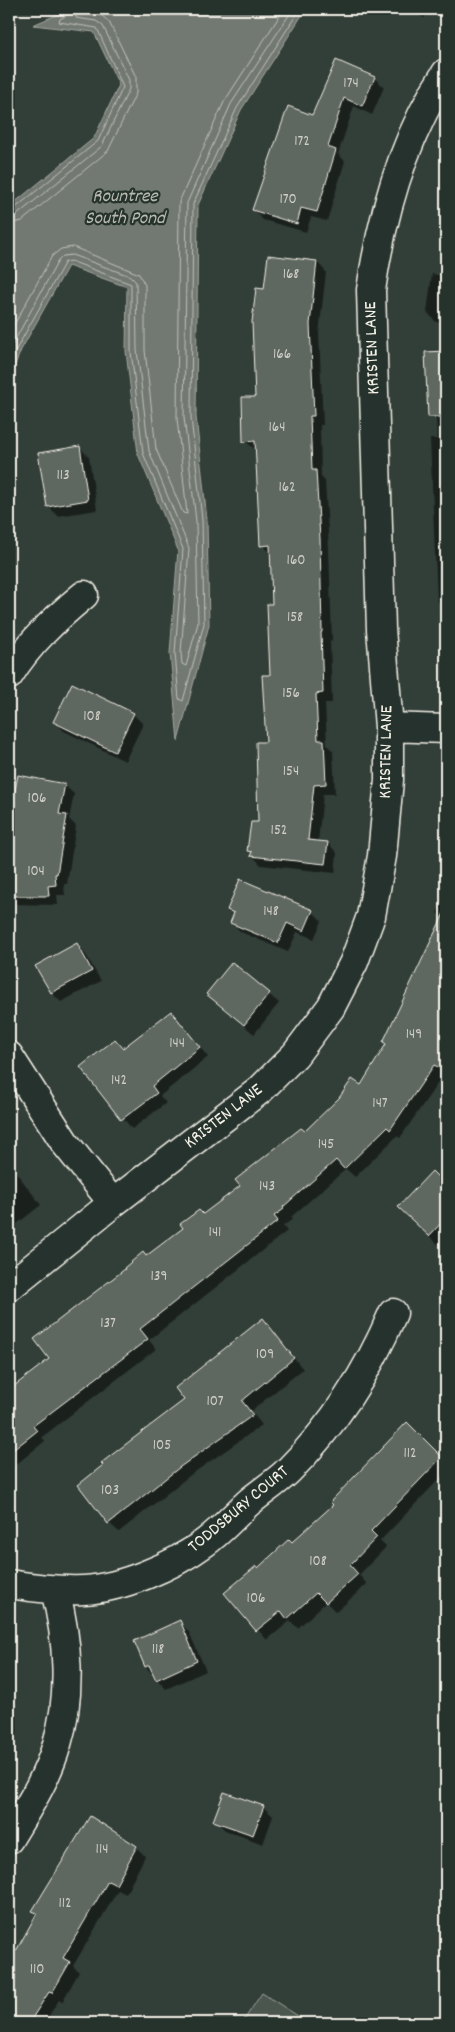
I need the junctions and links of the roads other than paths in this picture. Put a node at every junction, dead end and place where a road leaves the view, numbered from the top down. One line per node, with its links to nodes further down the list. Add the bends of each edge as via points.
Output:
1 (446, 73): 4 (street, KRISTEN LANE, via 413,133 392,188 371,290 381,628)
2 (84, 594): 3 (street, via 49,625)
3 (9, 675)
4 (389, 727): 5 (street); 7 (street, KRISTEN LANE, via 389,780 372,916 331,1007 295,1055 260,1090)
5 (446, 729)
6 (9, 1056): 7 (street, via 65,1143)
7 (112, 1203): 8 (street, KRISTEN LANE)
8 (9, 1287)
9 (393, 1313): 11 (street, TODDSBURY COURT, via 355,1389 324,1432 288,1471 202,1544 166,1566 127,1581 86,1590)
10 (9, 1584): 11 (street, TODDSBURY COURT)
11 (55, 1590): 12 (street, via 67,1664 64,1709 57,1744 41,1785)
12 (9, 1839)

